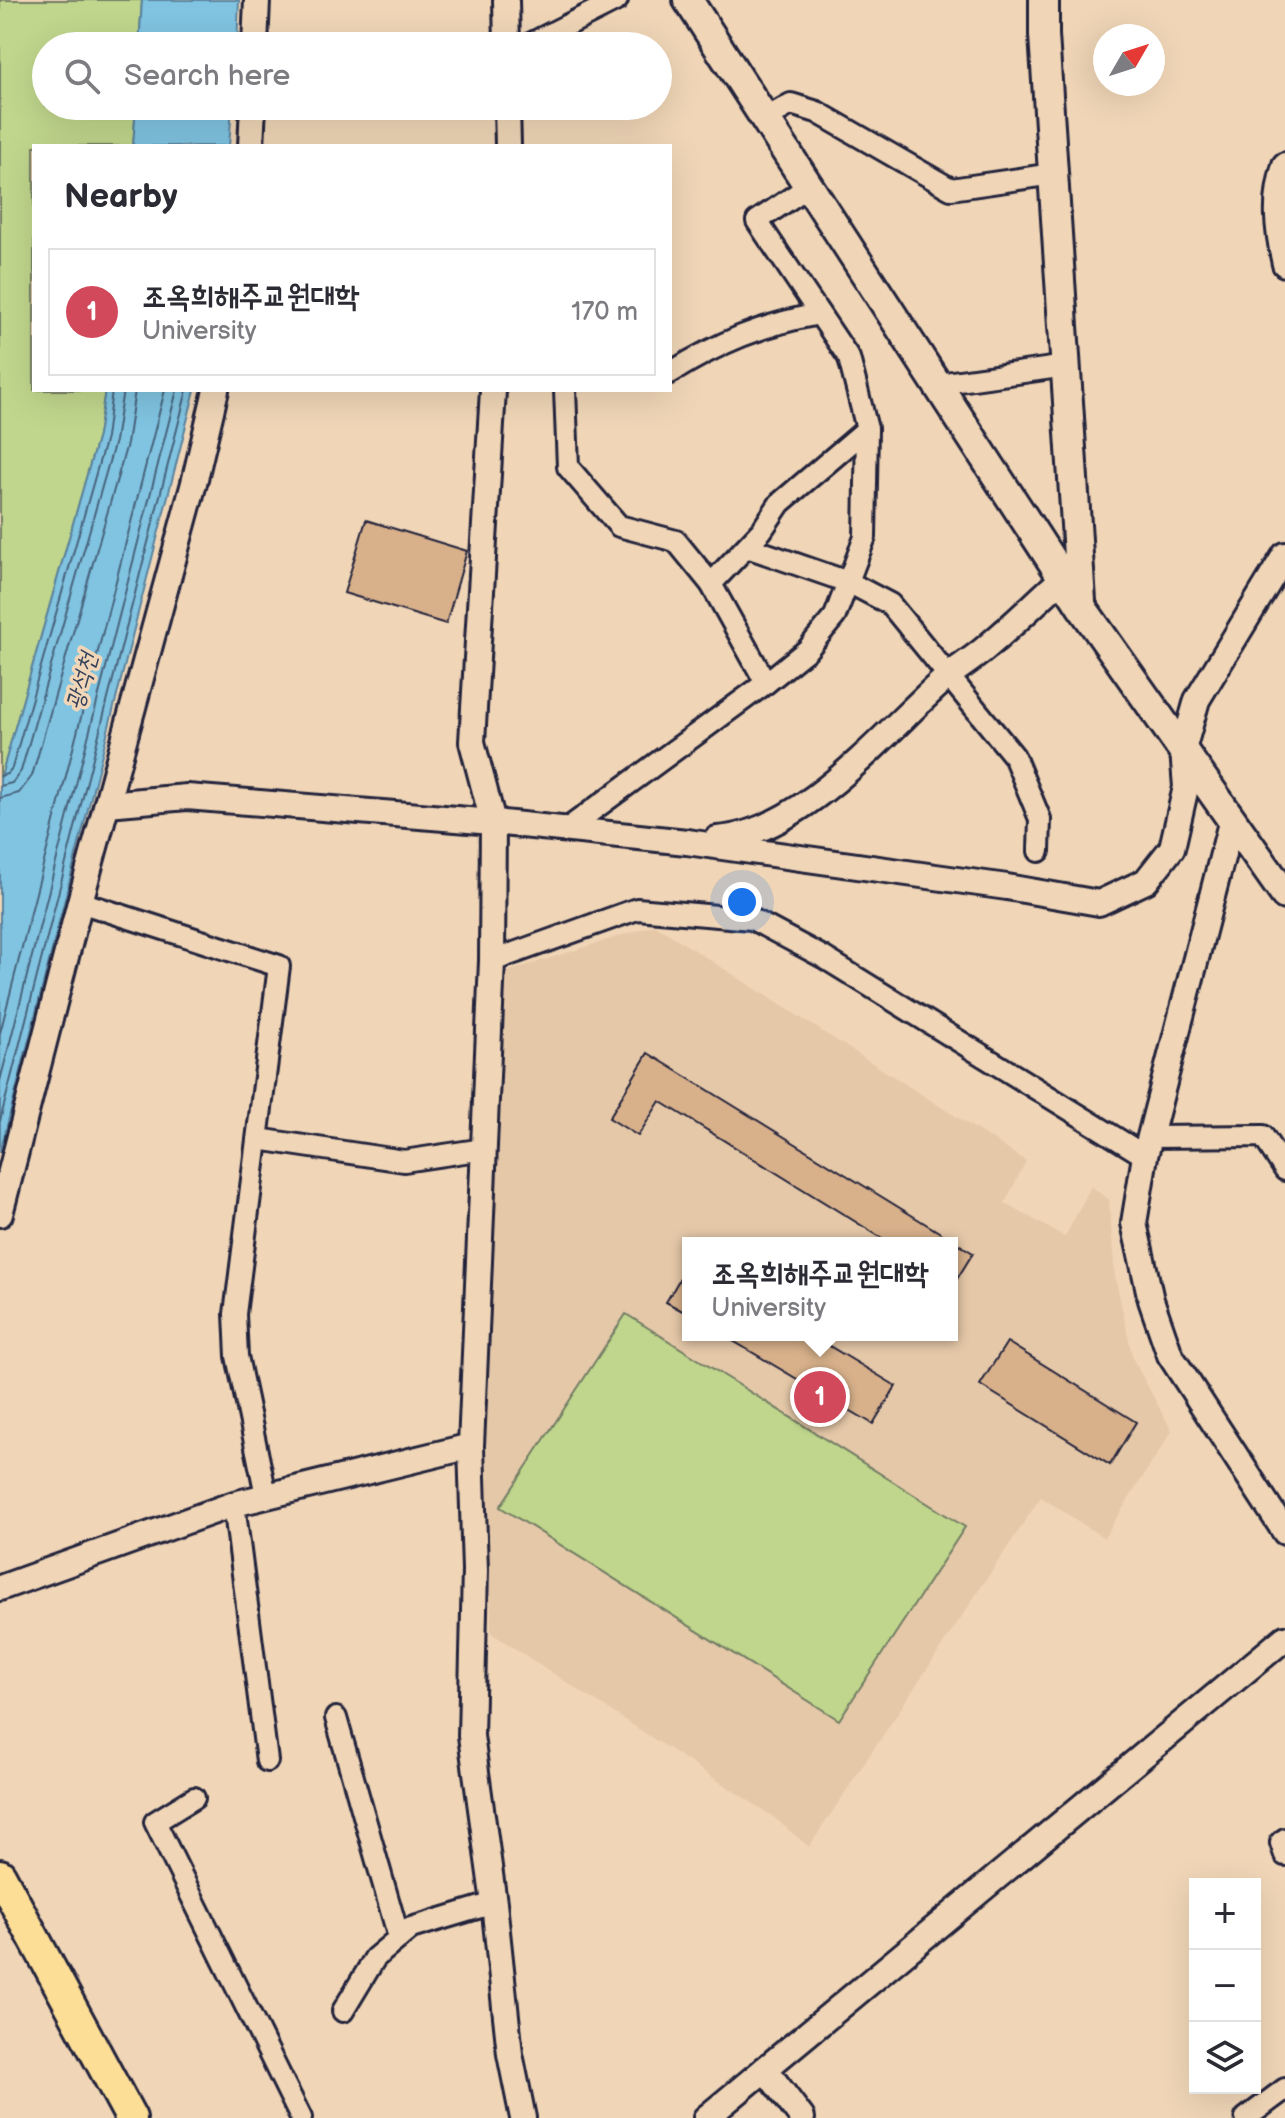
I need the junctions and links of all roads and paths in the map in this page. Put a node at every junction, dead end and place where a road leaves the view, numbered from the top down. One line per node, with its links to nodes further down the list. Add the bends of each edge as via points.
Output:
1 (257, 0): 6 (street)
2 (506, 0): 7 (street)
3 (617, 0): 8 (street)
4 (688, 0): 9 (main road)
5 (1044, 0): 15 (main road)
6 (256, 32)
7 (507, 32)
8 (554, 32)
9 (765, 119): 15 (street, via 791,104 817,112 951,189); 16 (main road)
10 (252, 120): 12 (street)
11 (507, 120): 13 (street)
12 (251, 144)
13 (508, 144)
14 (1285, 165): 17 (street, via 1277,190)
15 (1053, 174): 20 (main road)
16 (809, 186): 19 (street, via 757,221); 22 (main road)
17 (1282, 232): 18 (street)
18 (1285, 264)
19 (819, 314): 21 (street, via 772,323); 26 (street, via 849,358)
20 (1066, 366): 22 (street); 32 (main road)
21 (672, 372)
22 (938, 384): 29 (main road)
23 (216, 392): 36 (street)
24 (493, 392): 38 (street, via 472,742)
25 (565, 392): 31 (street, via 568,467 619,526 676,541)
26 (867, 429): 27 (street, via 780,503); 30 (street, via 865,537)
27 (747, 547): 30 (street); 31 (street)
28 (1285, 555): 35 (street, via 1197,700)
29 (1063, 578): 32 (main road); 33 (street)
30 (848, 582): 33 (street, via 890,604); 34 (street, via 835,616 807,650)
31 (711, 584): 34 (street)
32 (1081, 606): 35 (main road)
33 (949, 676): 40 (street, via 836,782 785,816 736,838); 41 (street, via 1014,756 1040,819)
34 (766, 683): 39 (street)
35 (1183, 750): 37 (main road); 40 (street, via 1186,787 1172,848 1146,881 1099,903)
36 (107, 804): 38 (street, via 187,797); 43 (street)
37 (1232, 819): 42 (main road); 46 (street)
38 (493, 822): 39 (street); 44 (street)
39 (567, 829): 40 (street)
40 (687, 842)
41 (1039, 851)
42 (1285, 895)
43 (80, 902): 45 (street, via 279,966); 49 (street)
44 (492, 961): 46 (street, via 637,909 752,919); 47 (street)
45 (258, 1139): 47 (street, via 404,1161); 51 (street, via 235,1314 237,1356)
46 (1148, 1147): 48 (street, via 1263,1136); 53 (street, via 1134,1223 1170,1355)
47 (484, 1149): 50 (street)
48 (1285, 1170)
49 (0, 1214)
50 (471, 1446): 51 (street); 62 (street, via 471,1736)
51 (266, 1495): 52 (street)
52 (234, 1504): 54 (street); 57 (street)
53 (1285, 1532)
54 (0, 1588)
55 (1285, 1638): 65 (street)
56 (336, 1718): 63 (street)
57 (267, 1761)
58 (194, 1798): 68 (street, via 155,1822)
59 (1285, 1839): 60 (street)
60 (1285, 1855)
61 (0, 1875): 67 (main road)
62 (494, 1903): 63 (street, via 411,1928); 69 (street, via 510,2054)
63 (399, 1938): 64 (street, via 375,1958)
64 (343, 2011)
65 (765, 2069): 70 (street); 71 (street)
66 (1285, 2089): 72 (street)
67 (131, 2118)
68 (301, 2118)
69 (523, 2118)
70 (706, 2118)
71 (802, 2118)
72 (1246, 2118)

